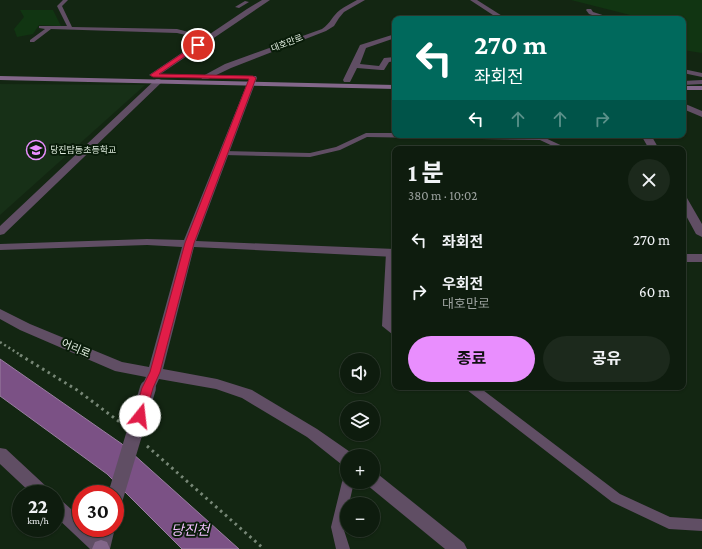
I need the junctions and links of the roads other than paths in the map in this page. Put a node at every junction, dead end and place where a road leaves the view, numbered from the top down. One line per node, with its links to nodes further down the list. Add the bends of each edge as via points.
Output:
1 (66, 0): 12 (lane, via 59,6)
2 (267, 0): 5 (street)
3 (362, 0): 21 (street, 대호만로, via 342,12 332,26 324,30)
4 (473, 0): 8 (street)
5 (248, 4): 6 (lane); 14 (street)
6 (237, 7)
7 (589, 10): 9 (street, via 591,14)
8 (499, 16)
9 (600, 16)
10 (41, 27): 11 (lane)
11 (49, 28): 12 (lane); 15 (lane)
12 (70, 28): 14 (lane, via 176,31)
13 (392, 37): 17 (street, via 363,47)
14 (208, 38): 23 (street)
15 (32, 41)
16 (392, 59): 17 (street, via 387,60 381,68)
17 (355, 66): 25 (street)
18 (0, 72): 23 (main road)
19 (686, 72): 20 (street)
20 (702, 75)
21 (205, 76): 23 (main road); 24 (main road)
22 (0, 78): 23 (main road)
23 (156, 78): 24 (main road); 41 (street)
24 (252, 80): 25 (main road); 29 (main road); 39 (street)
25 (348, 80): 26 (main road)
26 (392, 81)
27 (702, 82): 28 (street)
28 (686, 83)
29 (392, 87)
30 (686, 88): 31 (main road)
31 (702, 88)
32 (686, 94): 33 (main road)
33 (702, 94)
34 (686, 107): 35 (street)
35 (702, 114)
36 (392, 135): 39 (lane, via 366,135 338,149 310,155)
37 (541, 138): 38 (lane)
38 (558, 146)
39 (224, 153): 43 (street)
40 (686, 205): 42 (street)
41 (0, 232)
42 (702, 234)
43 (189, 243): 44 (street); 45 (street); 50 (street)
44 (0, 247)
45 (392, 253): 49 (lane, via 387,326)
46 (686, 258): 47 (street)
47 (702, 258)
48 (0, 313): 50 (street, 어리로, via 120,367)
49 (392, 330)
50 (155, 372): 53 (street, 어리로, via 217,384 247,394 312,433); 55 (street, bridge)
51 (475, 390): 59 (lane, via 616,498 669,523)
52 (0, 454): 54 (street)
53 (340, 454)
54 (33, 485)
55 (119, 485)
56 (380, 486): 63 (street)
57 (346, 489): 62 (lane, via 337,527)
58 (64, 514): 61 (street)
59 (702, 525)
60 (104, 537): 61 (street)
61 (101, 549)
62 (344, 549)
63 (458, 549)

